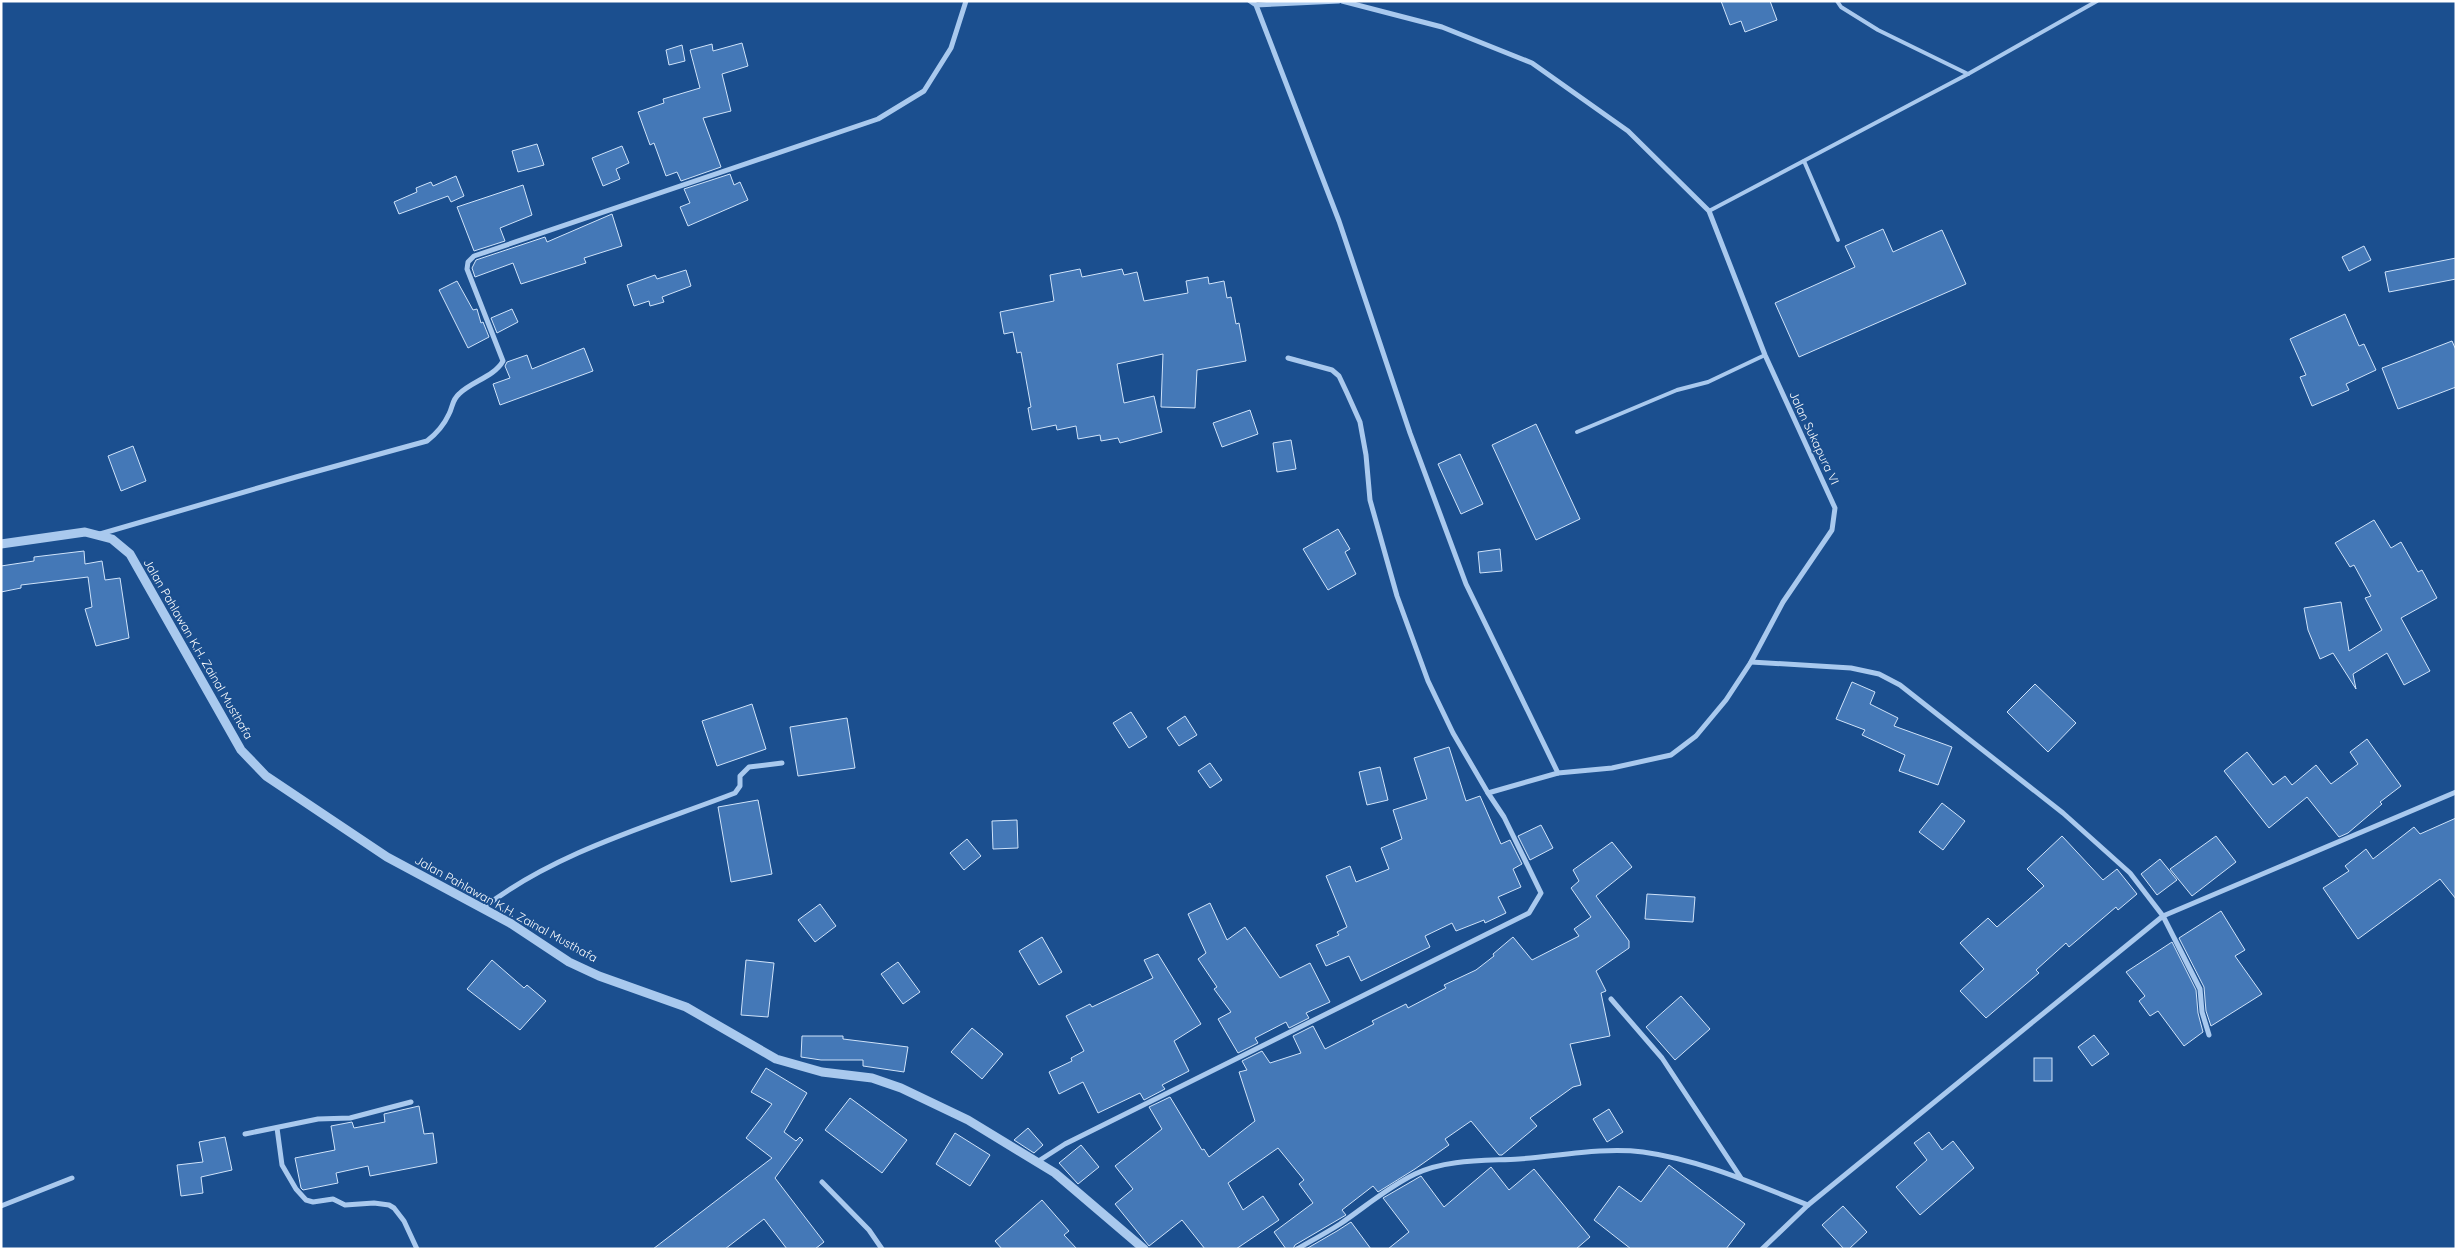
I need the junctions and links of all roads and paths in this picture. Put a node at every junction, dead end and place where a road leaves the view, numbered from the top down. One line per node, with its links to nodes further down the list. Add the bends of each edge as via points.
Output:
1 (966, 1): 14 (street, via 951,48 924,92 878,119 474,256 467,269 503,361 499,368 461,392 453,401 450,414 427,442 296,476)
2 (1250, 1): 6 (street)
3 (1340, 1): 6 (street); 9 (street, via 1442,27 1532,63 1628,131)
4 (1837, 1): 7 (lane, via 1841,7 1878,30)
5 (2097, 1): 7 (lane)
6 (1256, 5): 18 (street, via 1339,221 1410,433 1466,584)
7 (1968, 74): 8 (lane)
8 (1804, 161): 9 (lane); 10 (lane)
9 (1710, 211): 11 (street, Jalan Sukapura VI)
10 (1838, 240)
11 (1765, 355): 13 (lane, via 1708,382 1677,390); 16 (street, Jalan Sukapura VI, via 1835,508 1832,530 1783,602)
12 (1288, 358): 19 (street, via 1332,370 1348,393 1360,422 1370,500 1397,596 1428,681 1453,733)
13 (1577, 432)
14 (100, 534): 15 (street, Jalan Pahlawan K.H. Zainal Musthafa, via 69,533); 21 (street, Jalan Pahlawan K.H. Zainal Musthafa, via 130,554 242,750 266,776 387,857)
15 (1, 544)
16 (1751, 662): 18 (street, Jalan Sukapura VI, via 1726,700 1696,736 1671,755 1612,768); 22 (street, via 1851,668 1879,674 1900,685 2063,813 2130,873)
17 (782, 763): 21 (street, via 749,767 740,776 740,786 735,793 569,856)
18 (1558, 773): 19 (street, Jalan Sukapura VI)
19 (1488, 792): 28 (street, via 1541,892 1529,913 1065,1144)
20 (2456, 792): 22 (street)
21 (482, 908): 28 (street, Jalan Pahlawan K.H. Zainal Musthafa, via 569,962 598,976 686,1007 776,1059 822,1072 872,1078 900,1088 968,1120)
22 (2163, 916): 24 (street, via 2200,989); 32 (street)
23 (1611, 999): 30 (street, via 1662,1058)
24 (2209, 1035)
25 (411, 1102): 26 (street, via 361,1116 318,1119)
26 (277, 1128): 27 (street); 34 (street, via 282,1165 306,1200 333,1199 345,1205 389,1205 404,1221)
27 (245, 1134)
28 (1037, 1162): 36 (street, Jalan Pahlawan K.H. Zainal Musthafa)
29 (72, 1178): 33 (street)
30 (1741, 1179): 32 (street); 37 (street, via 1690,1161 1642,1152 1588,1152 1445,1163 1415,1174)
31 (822, 1182): 35 (street, via 869,1230)
32 (1808, 1205): 38 (street)
33 (1, 1206)
34 (418, 1249)
35 (882, 1249)
36 (1144, 1249)
37 (1297, 1249)
38 (1762, 1249)

